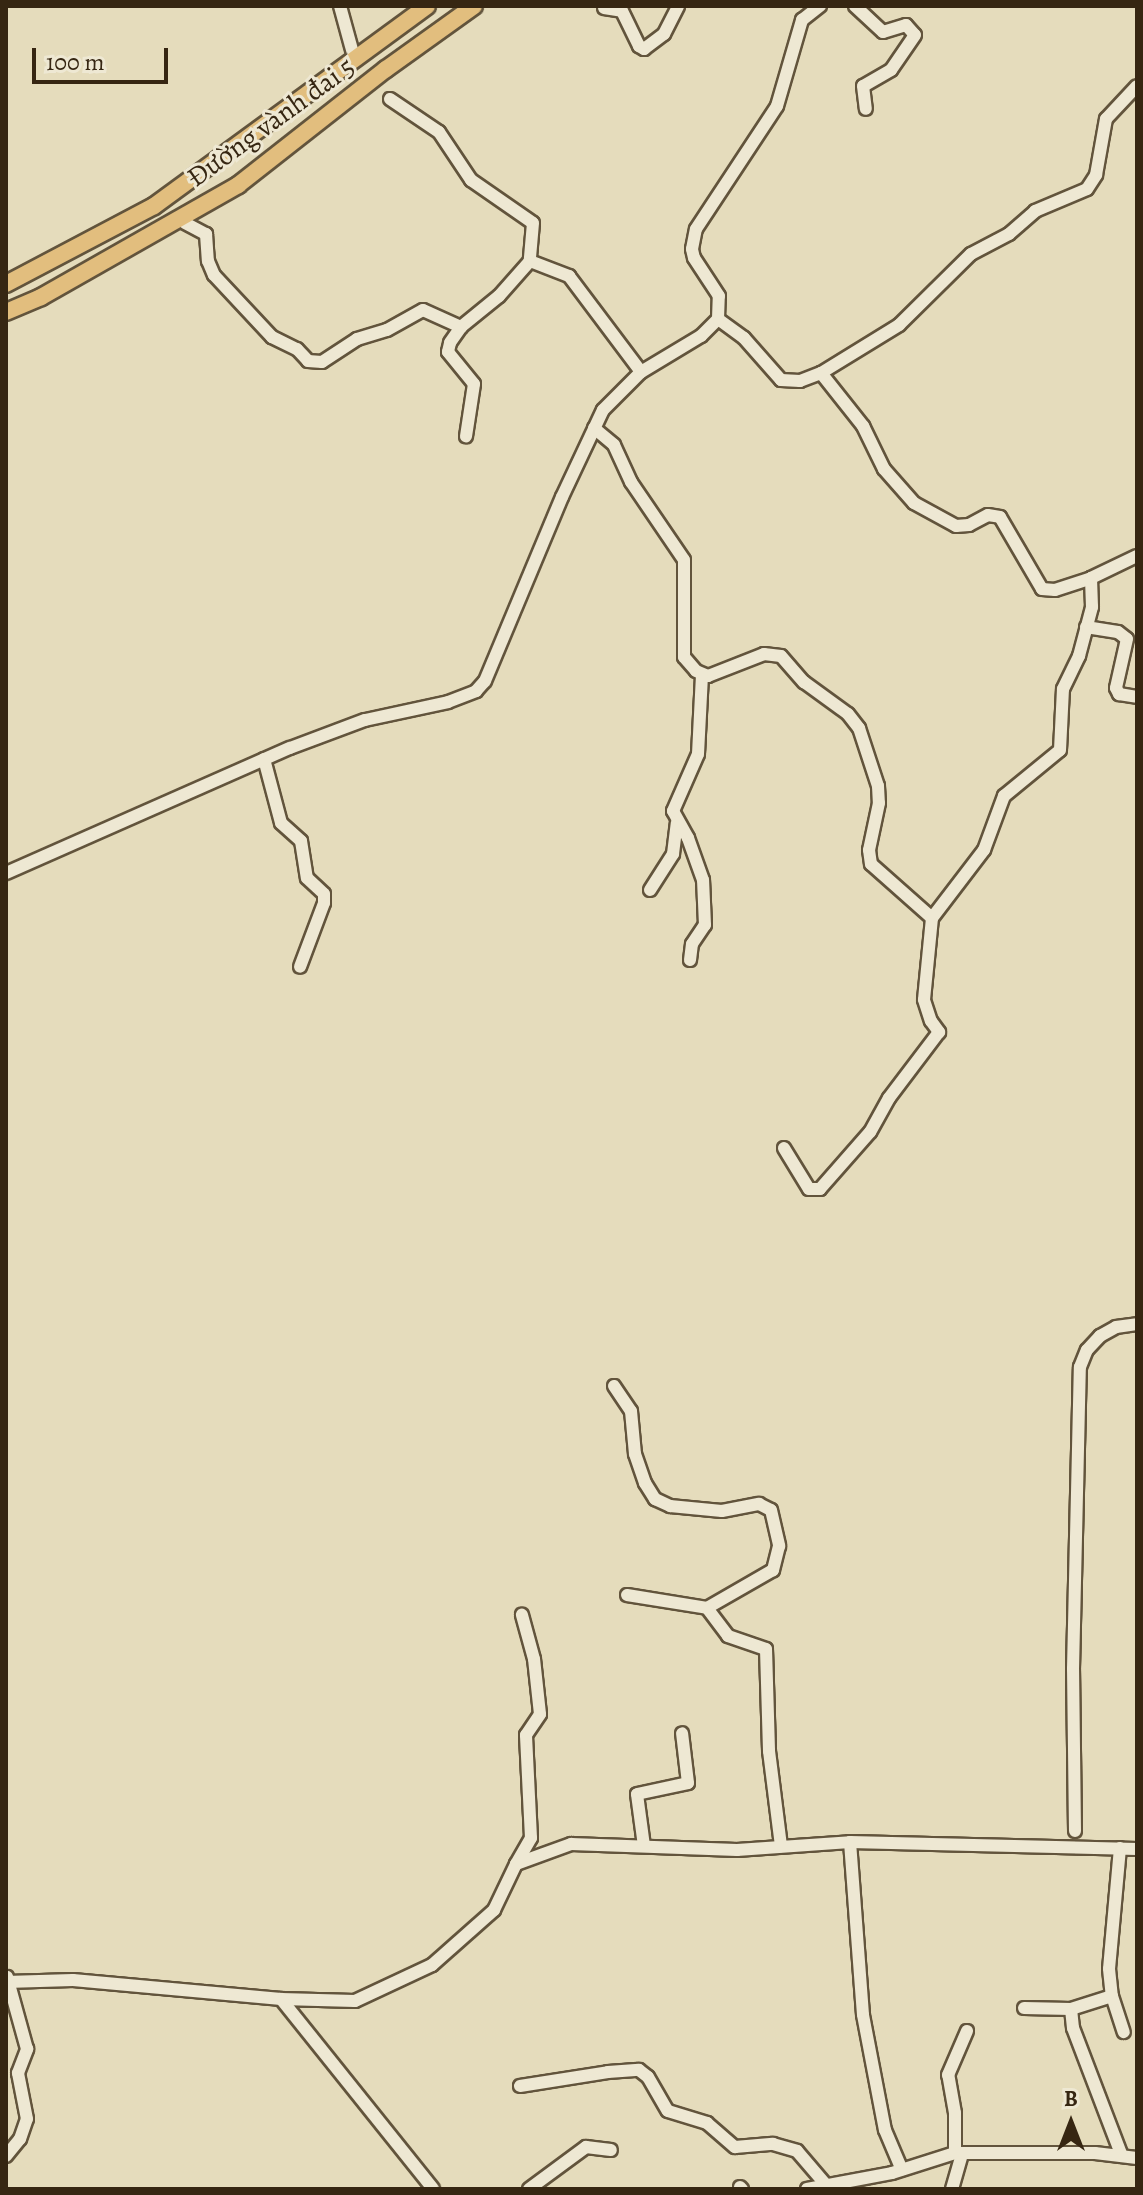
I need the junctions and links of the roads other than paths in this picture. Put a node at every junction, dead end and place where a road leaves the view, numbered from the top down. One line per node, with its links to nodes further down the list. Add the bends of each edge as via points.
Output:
1 (340, 6): 9 (street)
2 (427, 6): 15 (main road, Đường vành đai 5, via 154,206)
3 (474, 6): 16 (main road, Đường vành đai 5, via 238,185)
4 (678, 6): 7 (street, via 664,34 644,49 622,11)
5 (820, 6): 8 (street)
6 (855, 6): 12 (street, via 883,32 906,25 915,35 891,70 863,86)
7 (604, 8)
8 (802, 9): 17 (street, via 782,96 693,240 694,258 719,296)
9 (352, 50)
10 (1137, 86): 20 (street, via 1106,119 1096,175 1087,189 1035,211 1009,234 965,258 899,325)
11 (390, 99): 14 (street, via 439,132 471,180 530,218)
12 (866, 109)
13 (185, 223): 18 (street, via 206,234 214,275 272,337 308,361 322,362 357,339 423,310)
14 (530, 261): 18 (street); 19 (street, via 569,276)
15 (6, 284)
16 (6, 312)
17 (718, 319): 19 (street, via 701,336); 20 (street, via 744,338 781,380 800,381)
18 (461, 327): 22 (street, via 448,352 474,384)
19 (641, 372): 21 (street, via 609,401)
20 (821, 373): 24 (street, via 863,426 884,469 920,507 956,526 988,515 1000,517 1045,590)
21 (594, 428): 26 (street, via 614,445 631,482 680,551 685,568 682,650); 28 (street, via 485,681 476,691 365,720)
22 (466, 436)
23 (1137, 556): 24 (street)
24 (1091, 578): 25 (street, via 1093,600)
25 (1086, 627): 27 (street, via 1118,632 1127,639 1116,688 1119,694); 32 (street, via 1063,689 1060,750 1004,796 984,850)
26 (702, 675): 29 (street, via 700,740 673,811); 32 (street, via 717,675 773,653 848,714 859,728 878,786 871,864)
27 (1137, 697)
28 (264, 759): 30 (street); 34 (street, via 281,823 301,841 307,878 324,894)
29 (677, 823): 31 (street, via 673,854); 33 (street, via 703,880 705,925 692,944)
30 (6, 873)
31 (650, 890)
32 (932, 918): 35 (street, via 924,1000 939,1032 870,1132 820,1189 809,1189)
33 (690, 960)
34 (300, 967)
35 (784, 1148)
36 (1137, 1324): 42 (street, via 1100,1336 1080,1367)
37 (614, 1386): 39 (street, via 634,1419 642,1475 661,1504 722,1511 759,1504 771,1510 779,1546 773,1570)
38 (627, 1595): 39 (street)
39 (707, 1608): 45 (street, via 728,1636 766,1649 769,1751)
40 (522, 1615): 48 (street, via 540,1714 526,1735 532,1832)
41 (682, 1733): 44 (street, via 688,1783 637,1794)
42 (1075, 1831)
43 (850, 1842): 45 (street); 46 (street); 61 (street, via 863,2015 886,2135)
44 (644, 1846): 45 (street); 48 (street, via 571,1844)
45 (781, 1846)
46 (1120, 1848): 47 (street); 50 (street, via 1109,1969)
47 (1137, 1849)
48 (516, 1864): 51 (street, via 494,1910 423,1971 347,2002)
49 (7, 1979): 51 (street); 59 (street, via 27,2049 18,2073 27,2119)
50 (1112, 1996): 53 (street); 55 (street)
51 (281, 1999): 63 (street)
52 (1024, 2008): 53 (street)
53 (1071, 2009): 60 (street, via 1073,2028)
54 (967, 2031): 58 (street, via 948,2075)
55 (1124, 2032)
56 (520, 2086): 62 (street, via 639,2070 668,2111 707,2123 735,2147 773,2144 797,2151)
57 (611, 2150): 64 (street, via 586,2147)
58 (958, 2153): 60 (street); 61 (street); 66 (street)
59 (6, 2156)
60 (1130, 2157)
61 (902, 2170): 62 (street)
62 (826, 2185): 65 (street)
63 (433, 2189)
64 (529, 2189)
65 (807, 2189)
66 (952, 2189)

